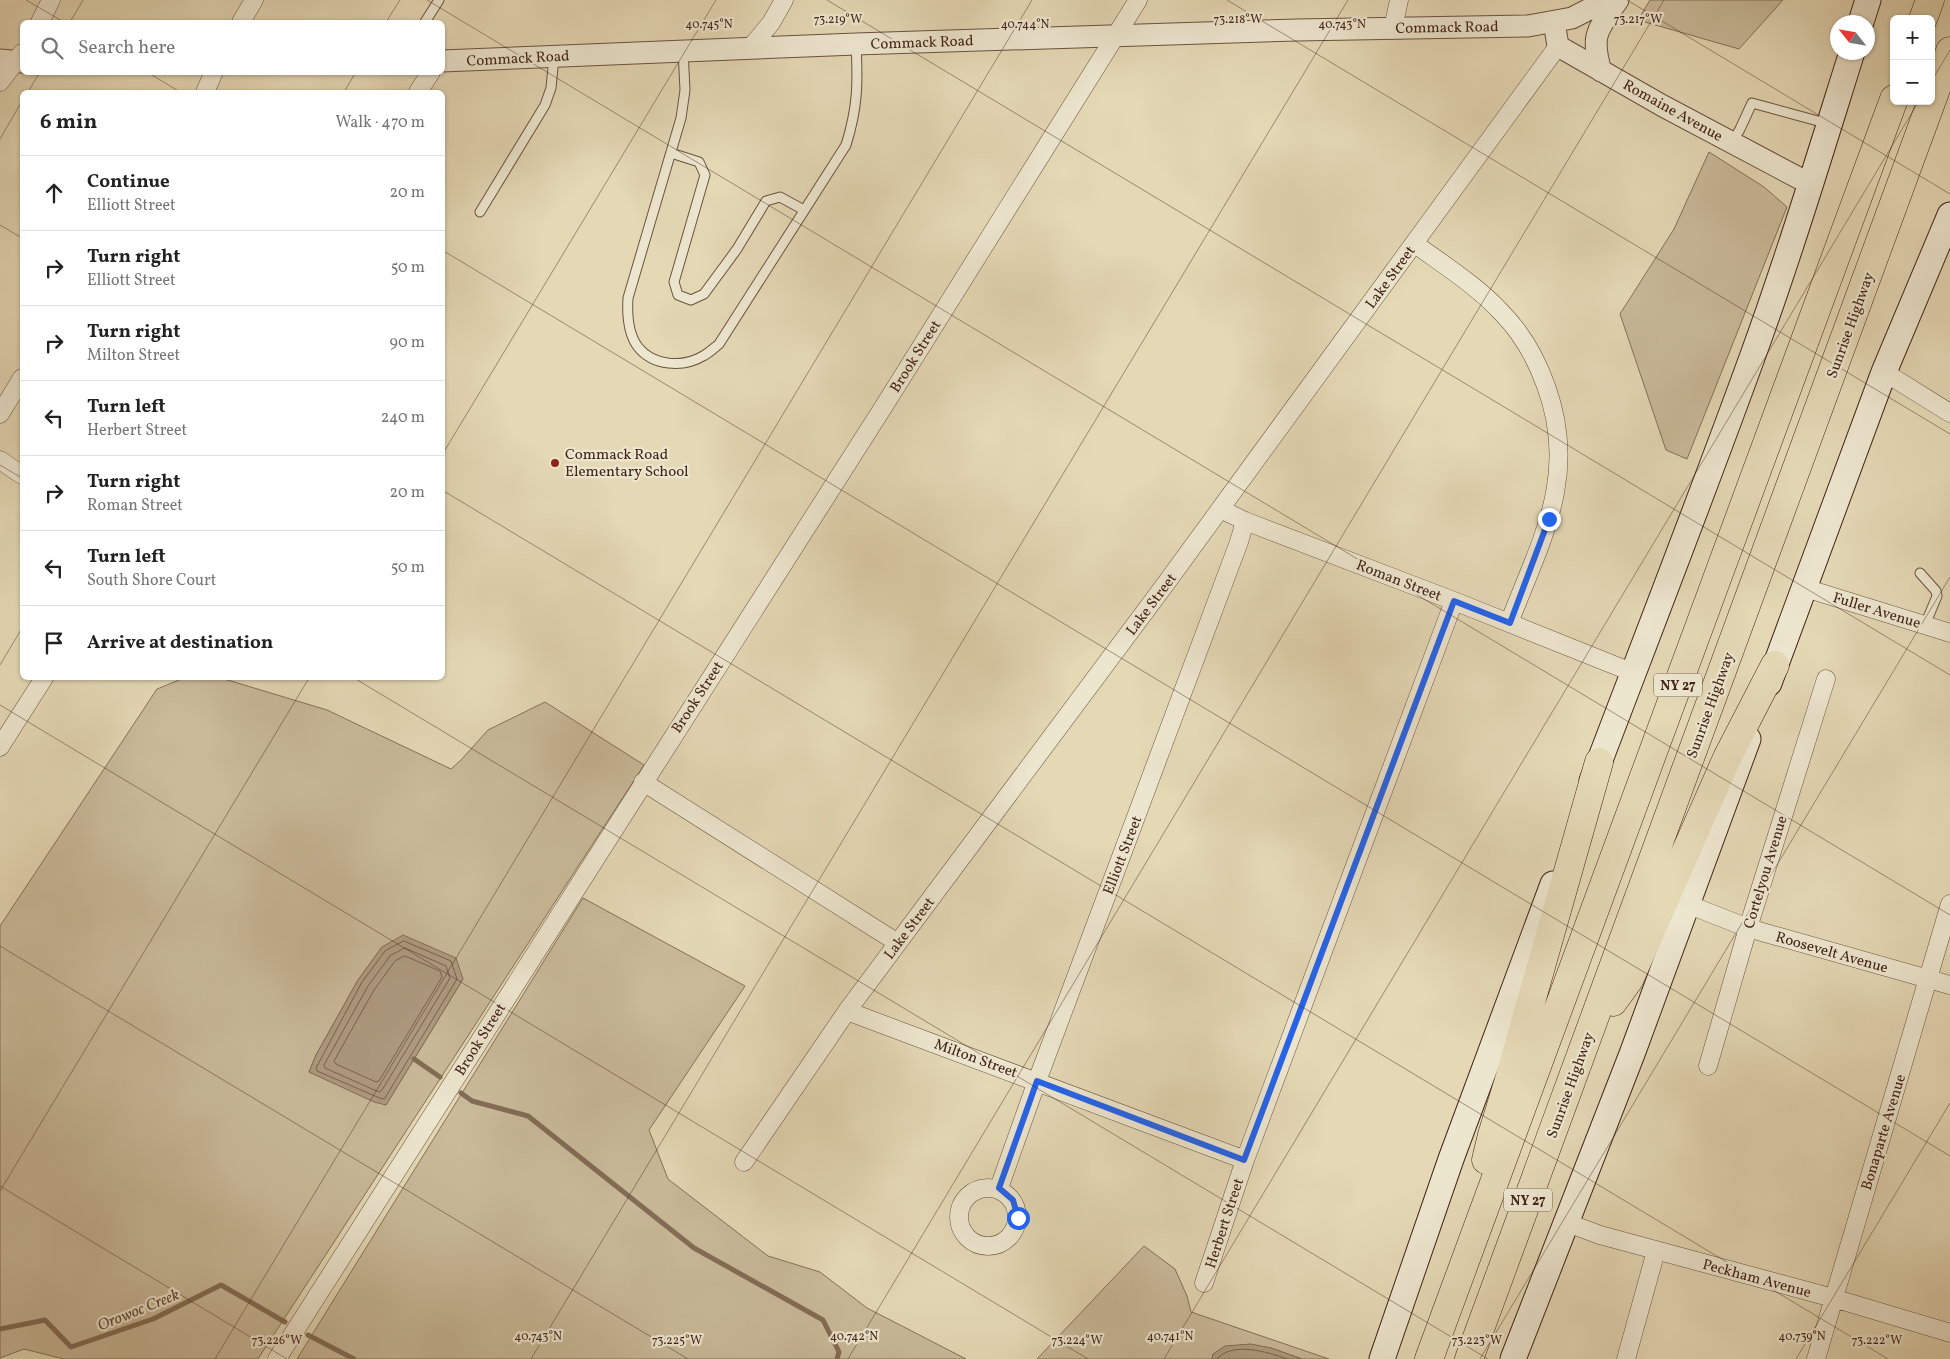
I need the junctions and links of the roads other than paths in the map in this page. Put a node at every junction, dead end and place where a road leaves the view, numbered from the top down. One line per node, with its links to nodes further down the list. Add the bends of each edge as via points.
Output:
1 (51, 0): 13 (street)
2 (254, 0): 14 (street)
3 (439, 0): 15 (lane)
4 (784, 0): 21 (street, via 771,23)
5 (1138, 0): 18 (street, Brook Street)
6 (1398, 0): 17 (street)
7 (1607, 0): 16 (street, Commack Road, via 1580,15)
8 (1618, 0): 28 (street, via 1597,31 1595,49)
9 (1868, 0): 11 (main road)
10 (1930, 0): 12 (highway)
11 (1863, 15)
12 (1924, 15)
13 (41, 20)
14 (242, 20)
15 (426, 20)
16 (1554, 22): 17 (street, Commack Road, via 1528,26); 20 (street)
17 (1394, 28): 18 (street, Commack Road)
18 (1117, 36): 19 (street, Commack Road); 63 (street, Brook Street)
19 (856, 44): 21 (street, Commack Road); 39 (lane, via 858,96 854,120 846,145)
20 (1558, 46): 28 (street, Romaine Avenue); 42 (street, Lake Street)
21 (751, 47): 22 (street, Commack Road)
22 (683, 50): 24 (street, Commack Road); 37 (lane, via 685,90)
23 (1950, 51): 71 (highway, Sunrise Highway / NY 27)
24 (554, 56): 27 (street, Commack Road); 40 (lane, via 546,105)
25 (15, 59): 31 (street)
26 (1849, 60): 35 (main road)
27 (445, 62)
28 (1601, 71): 36 (street, Romaine Avenue)
29 (213, 75): 32 (street)
30 (429, 75): 33 (street)
31 (0, 82)
32 (206, 90)
33 (419, 90)
34 (1891, 105): 79 (highway, NY 27)
35 (1829, 124): 36 (lane, via 1752,103); 38 (main road)
36 (1732, 142): 38 (street, Romaine Avenue)
37 (671, 153): 39 (lane, via 700,162 705,175 674,282 678,295 691,300 704,294 737,250 766,201 780,197); 39 (lane, via 628,298 631,332 638,347 651,358 667,364 684,364 702,357 719,344)
38 (1810, 184): 58 (main road, via 1752,356)
39 (804, 210)
40 (480, 212)
41 (1950, 215): 43 (main road)
42 (1415, 244): 49 (street, Lake Street); 54 (street, via 1488,300 1514,326 1542,374 1554,413 1560,449 1558,484 1549,519)
43 (1884, 372): 45 (street); 52 (main road)
44 (20, 381): 46 (street)
45 (1950, 413)
46 (0, 414)
47 (0, 460): 48 (street)
48 (20, 474)
49 (1220, 509): 50 (street, Roman Street); 67 (street, Lake Street)
50 (1245, 521): 53 (street, Roman Street); 73 (street, Elliott Street)
51 (1920, 573): 55 (lane, via 1937,596)
52 (1805, 588): 55 (street, Fuller Avenue); 57 (main road)
53 (1454, 601): 54 (street, Roman Street); 74 (street, Herbert Street)
54 (1510, 623): 58 (street, Roman Street)
55 (1925, 625): 56 (street, Fuller Avenue)
56 (1950, 633)
57 (1775, 665): 64 (main road); 71 (highway, via 1727,758 1629,980)
58 (1634, 673): 62 (main road)
59 (1826, 679): 66 (street, Cortelyou Avenue)
60 (43, 680): 61 (street)
61 (0, 747)
62 (1599, 762): 79 (highway, via 1492,1135); 84 (main road, via 1486,1063)
63 (643, 782): 67 (street); 83 (street, Brook Street)
64 (1687, 904): 66 (street, Roosevelt Avenue); 77 (main road)
65 (1950, 904): 68 (street, Bonaparte Avenue)
66 (1748, 928): 68 (street, Roosevelt Avenue); 72 (street, Cortelyou Avenue)
67 (898, 943): 70 (street, Lake Street)
68 (1928, 979): 69 (street, Roosevelt Avenue); 81 (street, Bonaparte Avenue)
69 (1950, 986)
70 (847, 1011): 73 (street, Milton Street); 75 (street, Lake Street)
71 (1586, 1040): 86 (highway, Sunrise Highway / NY 27)
72 (1708, 1066)
73 (1037, 1081): 74 (street, Milton Street); 76 (street, Elliott Street)
74 (1244, 1160): 80 (street, Herbert Street)
75 (744, 1162)
76 (999, 1188)
77 (1566, 1222): 78 (street, Peckham Avenue); 87 (main road)
78 (1656, 1251): 81 (street, Peckham Avenue); 88 (street)
79 (1462, 1271): 85 (highway, NY 27)
80 (1204, 1283)
81 (1833, 1298): 82 (street, Peckham Avenue); 89 (street, Bonaparte Avenue)
82 (1950, 1333)
83 (277, 1359)
84 (1382, 1359)
85 (1429, 1359)
86 (1469, 1359)
87 (1514, 1359)
88 (1626, 1359)
89 (1816, 1359)

